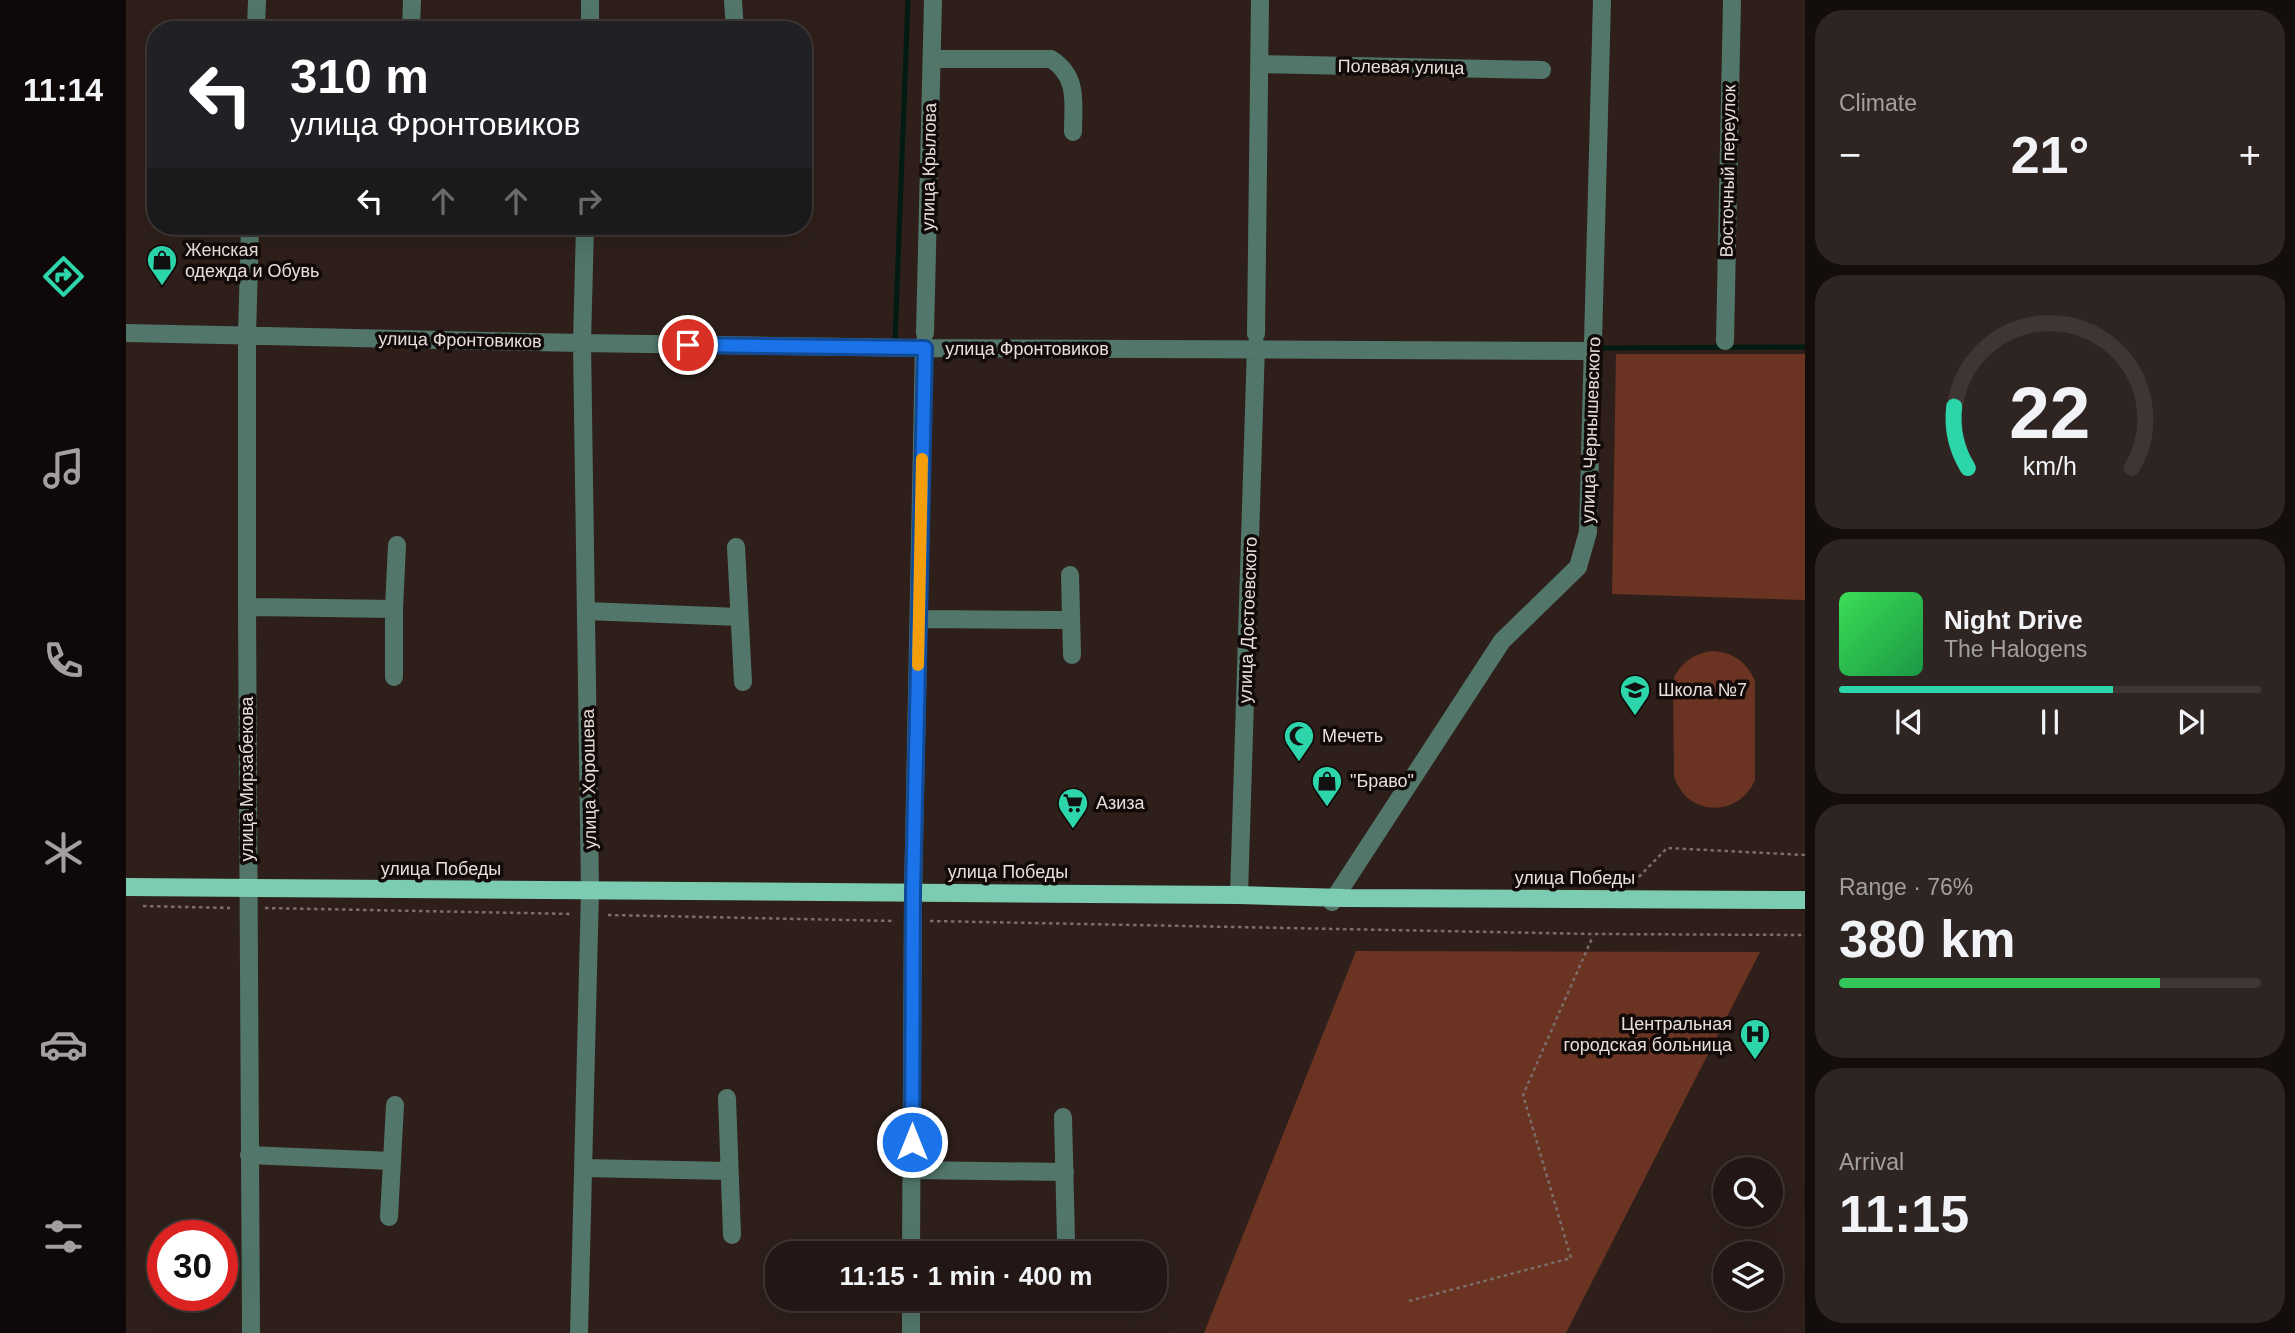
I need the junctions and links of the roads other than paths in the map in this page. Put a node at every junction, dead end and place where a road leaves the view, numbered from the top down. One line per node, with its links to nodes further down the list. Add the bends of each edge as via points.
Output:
1 (257, 0): 9 (street)
2 (412, 0): 10 (street)
3 (590, 0): 11 (street)
4 (933, 0): 13 (street, улица Крылова)
5 (1260, 0): 14 (street, улица Достоевского)
6 (1602, 0): 25 (street, улица Чернышевского)
7 (1732, 0): 21 (street, Восточный переулок)
8 (733, 1): 12 (street)
9 (256, 21)
10 (411, 21)
11 (590, 21)
12 (734, 21)
13 (932, 59): 16 (street, via 1051,60 1064,67 1072,86); 22 (street, улица Крылова)
14 (1259, 64): 15 (street, Полевая улица); 24 (street, улица Достоевского)
15 (1542, 70)
16 (1073, 132)
17 (250, 235): 20 (street, улица Мирзабекова)
18 (585, 235): 23 (street, улица Хорошева)
19 (126, 333): 20 (street, улица Фронтовиков)
20 (247, 335): 23 (street, улица Фронтовиков); 29 (street, улица Мирзабекова)
21 (1725, 341)
22 (925, 342): 23 (street, улица Фронтовиков); 24 (street, улица Фронтовиков); 33 (street, улица Крылова)
23 (582, 343): 31 (street, улица Хорошева)
24 (1256, 343): 25 (street, улица Фронтовиков); 41 (street, улица Достоевского)
25 (1593, 351): 43 (street, улица Чернышевского, via 1588,532 1577,567 1502,640)
26 (397, 545): 30 (street)
27 (736, 547): 32 (street)
28 (1070, 575): 34 (street)
29 (247, 607): 30 (street); 42 (street, улица Мирзабекова)
30 (394, 609): 36 (street)
31 (586, 611): 32 (street); 39 (street, улица Хорошева)
32 (739, 617): 37 (street)
33 (919, 619): 34 (street); 40 (street, улица Крылова)
34 (1071, 620): 35 (street)
35 (1072, 655)
36 (394, 677)
37 (743, 682)
38 (126, 889): 42 (main road, улица Победы)
39 (590, 892): 40 (main road, улица Победы); 42 (main road, улица Победы); 50 (street, улица Хорошева)
40 (913, 895): 41 (main road, улица Победы); 43 (main road, улица Победы); 51 (street, улица Крылова)
41 (1239, 895): 43 (main road, улица Победы)
42 (247, 896): 48 (street, улица Мирзабекова)
43 (1334, 900): 44 (main road, улица Победы)
44 (1805, 902)
45 (727, 1098): 52 (street)
46 (395, 1105): 49 (street)
47 (1063, 1117): 53 (street)
48 (249, 1155): 49 (street); 59 (street, улица Мирзабекова)
49 (391, 1161): 54 (street)
50 (583, 1168): 52 (street); 60 (street, улица Хорошева)
51 (912, 1170): 53 (street); 57 (street, улица Крылова)
52 (729, 1171): 55 (street)
53 (1065, 1172): 56 (street)
54 (389, 1217)
55 (732, 1235)
56 (1066, 1240)
57 (911, 1241)
58 (911, 1311): 61 (street)
59 (251, 1333)
60 (579, 1333)
61 (911, 1333)

